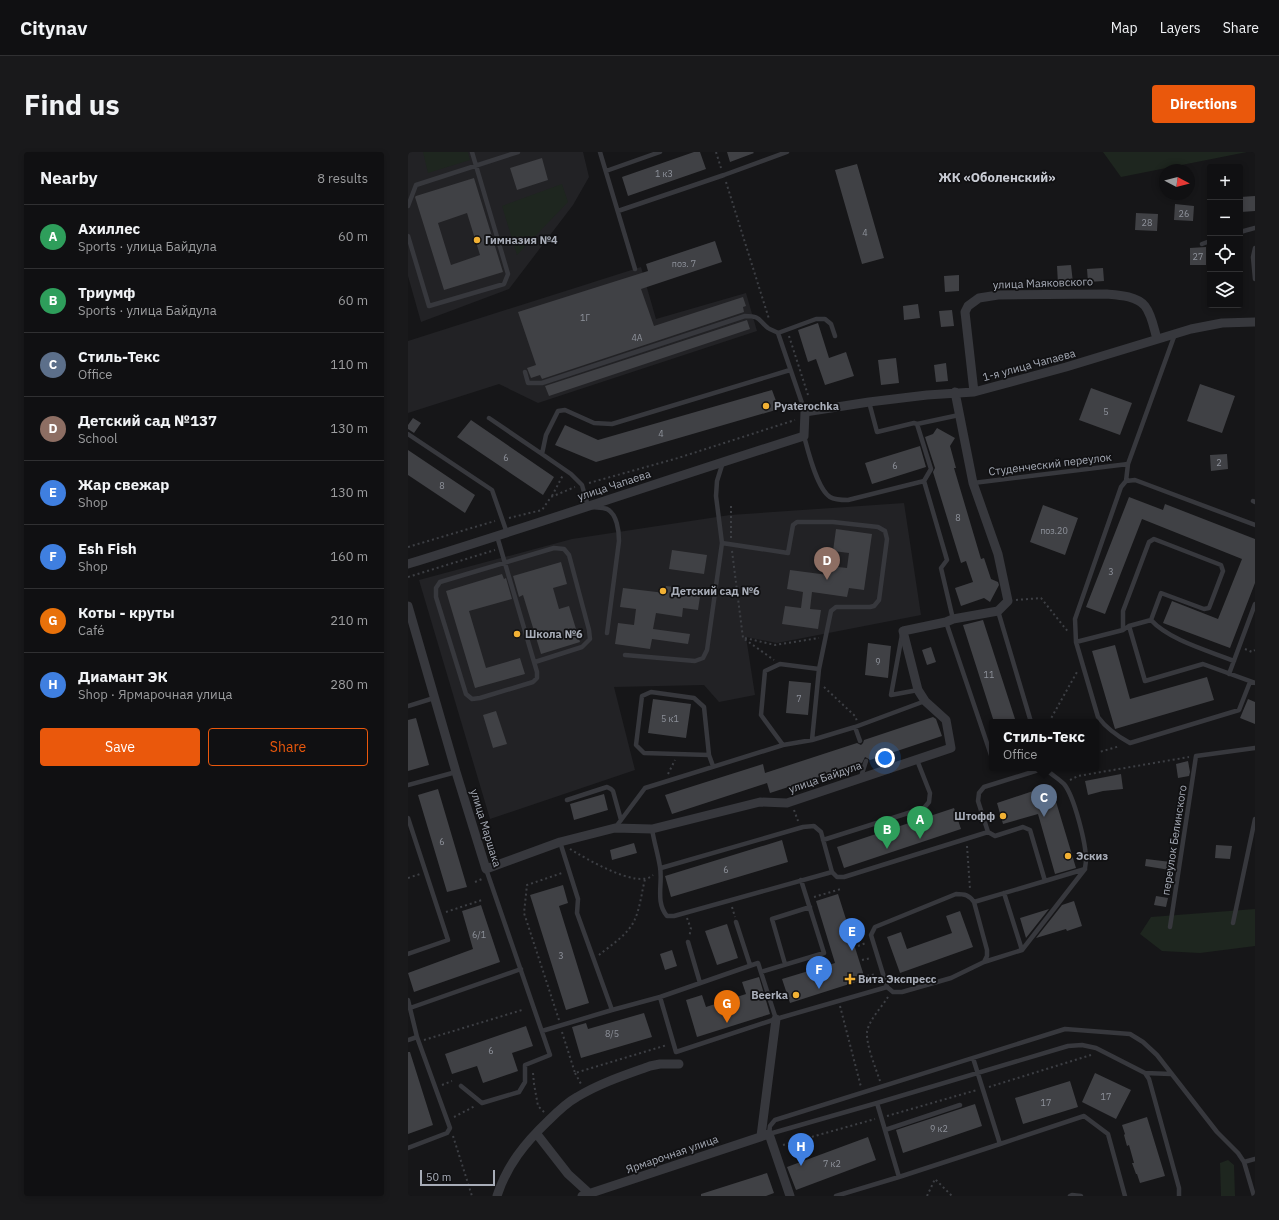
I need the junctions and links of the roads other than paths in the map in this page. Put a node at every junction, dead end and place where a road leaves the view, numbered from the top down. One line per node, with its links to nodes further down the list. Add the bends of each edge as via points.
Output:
1 (472, 152): 6 (lane)
2 (518, 152): 6 (lane)
3 (600, 152): 7 (lane)
4 (660, 152): 7 (lane)
5 (787, 152): 9 (lane)
6 (475, 166): 8 (lane, via 416,184); 12 (lane, via 508,274 504,284 429,306)
7 (606, 171): 9 (lane)
8 (408, 206)
9 (618, 212): 16 (lane)
10 (1255, 228): 11 (lane)
11 (1243, 231)
12 (408, 236)
13 (1207, 242): 14 (lane)
14 (1202, 244)
15 (1255, 248): 17 (lane)
16 (635, 269)
17 (1255, 279)
18 (1255, 322): 20 (street, 1-я улица Чапаева, via 1222,323)
19 (778, 332): 21 (lane, via 816,319 825,319 831,324); 23 (lane); 24 (lane, via 768,328 754,316 745,316 542,383 528,382)
20 (1175, 334): 22 (street, 1-я улица Чапаева); 36 (lane)
21 (835, 336)
22 (1157, 339): 26 (street, 1-я улица Чапаева); 26 (street, улица Маяковского, via 1145,306 1136,299 1122,295 998,295 979,298 968,306 965,312)
23 (790, 370): 28 (lane); 34 (lane, via 612,424 594,423 565,410 558,411 546,435)
24 (525, 372)
25 (955, 392): 26 (street, 1-я улица Чапаева); 27 (street, 1-я улица Чапаева); 29 (street)
26 (974, 392)
27 (869, 402): 28 (street, 1-я улица Чапаева); 31 (lane, via 877,432)
28 (807, 413): 33 (street)
29 (959, 415): 31 (lane); 39 (street)
30 (489, 418): 34 (lane)
31 (917, 424): 37 (lane, via 931,469)
32 (408, 434): 42 (lane, via 492,490)
33 (804, 436): 35 (street, улица Чапаева); 37 (lane, via 823,491 830,497 848,500)
34 (542, 454): 40 (lane, via 566,470 582,485)
35 (723, 462): 40 (street, улица Чапаева); 44 (lane, via 717,481 716,496)
36 (1128, 464): 38 (lane); 39 (lane, Студенческий переулок)
37 (924, 481): 50 (lane, via 947,560 941,568)
38 (1126, 481): 41 (lane, via 1135,480); 56 (lane, via 1121,487 1075,619)
39 (973, 483): 49 (street, via 998,554 1008,601)
40 (588, 506): 42 (street, улица Чапаева); 55 (lane, via 606,509 611,513 618,528 619,541)
41 (1255, 525)
42 (507, 533): 43 (street, улица Чапаева)
43 (497, 536): 45 (lane); 46 (street, улица Чапаева)
44 (722, 543): 57 (lane, via 707,650 703,658 695,662); 60 (lane, via 788,553 793,525 797,522 833,522 885,530 887,538 878,600 870,607 836,607 831,611)
45 (505, 562): 59 (lane); 59 (lane, via 554,548 564,549 569,555 590,639 582,647); 59 (lane, via 440,582 436,588 436,596 466,694 472,699 480,698 533,682 537,678)
46 (408, 564)
47 (1255, 604): 58 (lane)
48 (408, 606): 64 (street, улица Маршака)
49 (998, 611): 50 (street); 67 (lane)
50 (950, 620): 54 (street); 72 (lane)
51 (1151, 620): 52 (lane); 53 (lane, via 1161,593 1204,609 1209,608 1223,571 1221,565 1154,539 1149,542 1123,611); 58 (lane, via 1172,636)
52 (1129, 626): 53 (lane); 61 (lane, via 1144,681 1203,664)
53 (1123, 630): 56 (lane)
54 (903, 631): 63 (street, улица Байдула); 63 (lane, via 891,695)
55 (607, 633)
56 (1076, 642): 62 (lane, via 1098,717 1120,738 1130,742 1239,710)
57 (625, 655)
58 (1234, 661): 61 (lane)
59 (535, 662)
60 (819, 669): 69 (lane); 71 (lane, via 780,664 765,671 761,715)
61 (1229, 674): 62 (lane)
62 (1253, 683)
63 (918, 690): 65 (street, улица Байдула)
64 (434, 698): 66 (lane); 80 (street, улица Маршака)
65 (925, 700): 68 (lane); 75 (street, улица Байдула, via 946,720 951,748)
66 (408, 706)
67 (1030, 719)
68 (857, 726): 69 (lane); 70 (lane)
69 (812, 740): 71 (lane)
70 (860, 741)
71 (783, 745): 77 (lane)
72 (989, 748)
73 (1255, 748): 103 (lane, переулок Белинского, via 1196,756)
74 (709, 755): 74 (lane, via 704,707 694,698 651,692 642,696 636,745 644,752); 77 (lane)
75 (917, 760): 81 (street, улица Байдула); 90 (lane, via 930,794 929,802 924,808)
76 (866, 761): 81 (lane)
77 (713, 766): 86 (lane, via 645,788)
78 (1035, 771): 89 (lane, via 984,787 979,793 978,801)
79 (1048, 771): 94 (lane, via 1063,783 1070,794 1084,839 1087,862)
80 (456, 772): 82 (lane); 93 (street, улица Маршака)
81 (861, 777): 88 (street, улица Байдула, via 787,803 760,802)
82 (408, 785)
83 (567, 800): 86 (lane, via 603,788 611,789)
84 (408, 818): 106 (lane, via 448,940)
85 (1255, 819): 102 (lane)
86 (621, 820): 87 (lane)
87 (615, 828): 88 (street, улица Байдула); 91 (street, улица Байдула)
88 (652, 829): 92 (lane)
89 (988, 832): 95 (lane, via 844,877 837,877); 97 (lane, via 994,836 1023,827 1030,830)
90 (823, 840): 92 (lane, via 821,832 814,826 804,827); 95 (lane)
91 (560, 842): 93 (street, улица Байдула); 117 (lane, via 578,900 577,913)
92 (661, 868): 96 (lane, via 660,896 667,916)
93 (486, 869): 110 (lane, улица Маршака)
94 (1084, 869): 97 (lane); 105 (lane)
95 (832, 872): 96 (lane)
96 (801, 880): 100 (lane)
97 (1045, 881): 98 (lane)
98 (1004, 893): 99 (lane); 105 (lane)
99 (974, 902): 107 (lane, via 987,950); 113 (lane, via 970,896 956,894 875,927 871,935)
100 (810, 907): 108 (lane, via 772,919); 108 (lane, via 824,952)
101 (736, 922): 109 (lane)
102 (1233, 923)
103 (1170, 927)
104 (688, 942): 112 (lane)
105 (1022, 950): 107 (lane)
106 (408, 954)
107 (984, 962): 113 (lane, via 952,978 902,992 893,992)
108 (785, 964): 111 (lane)
109 (750, 965): 111 (lane, via 758,963); 112 (lane)
110 (521, 968): 116 (lane); 120 (lane, улица Маршака)
111 (761, 972): 119 (lane)
112 (700, 983): 114 (lane)
113 (889, 989): 119 (lane)
114 (660, 997): 117 (lane); 119 (lane, via 676,1052)
115 (408, 1000): 116 (lane)
116 (410, 1008): 118 (lane)
117 (612, 1010): 120 (lane)
118 (410, 1017): 122 (lane)
119 (776, 1019): 133 (street)
120 (542, 1031): 128 (lane, улица Маршака, via 550,1055 525,1065 525,1082 519,1092 482,1103)
121 (408, 1040): 122 (lane)
122 (418, 1040): 135 (lane, via 450,1128 447,1133)
123 (973, 1058): 125 (lane); 127 (lane, via 1065,1029 1130,1034 1153,1051); 133 (lane, via 775,1120)
124 (679, 1064): 132 (street, via 650,1066 585,1092 562,1108)
125 (978, 1073): 126 (lane, via 1068,1046 1082,1045 1096,1048); 129 (lane); 134 (lane)
126 (1145, 1073): 127 (lane); 146 (lane, via 1153,1093)
127 (1172, 1074): 137 (lane)
128 (461, 1086)
129 (877, 1103): 131 (lane); 133 (lane)
130 (960, 1105): 131 (lane)
131 (885, 1130): 138 (lane)
132 (536, 1133): 139 (street, via 568,1174); 140 (street, via 512,1163)
133 (765, 1135): 139 (street, Ярмарочная улица); 141 (street, via 774,1148)
134 (1000, 1144): 138 (lane); 145 (lane, via 1084,1116 1108,1134)
135 (408, 1148)
136 (1255, 1159): 137 (lane)
137 (1244, 1162): 147 (lane)
138 (899, 1177): 142 (lane)
139 (590, 1194)
140 (497, 1196)
141 (790, 1196)
142 (836, 1196)
143 (1070, 1196): 144 (lane)
144 (1081, 1196)
145 (1125, 1196)
146 (1179, 1196)
147 (1254, 1196)

